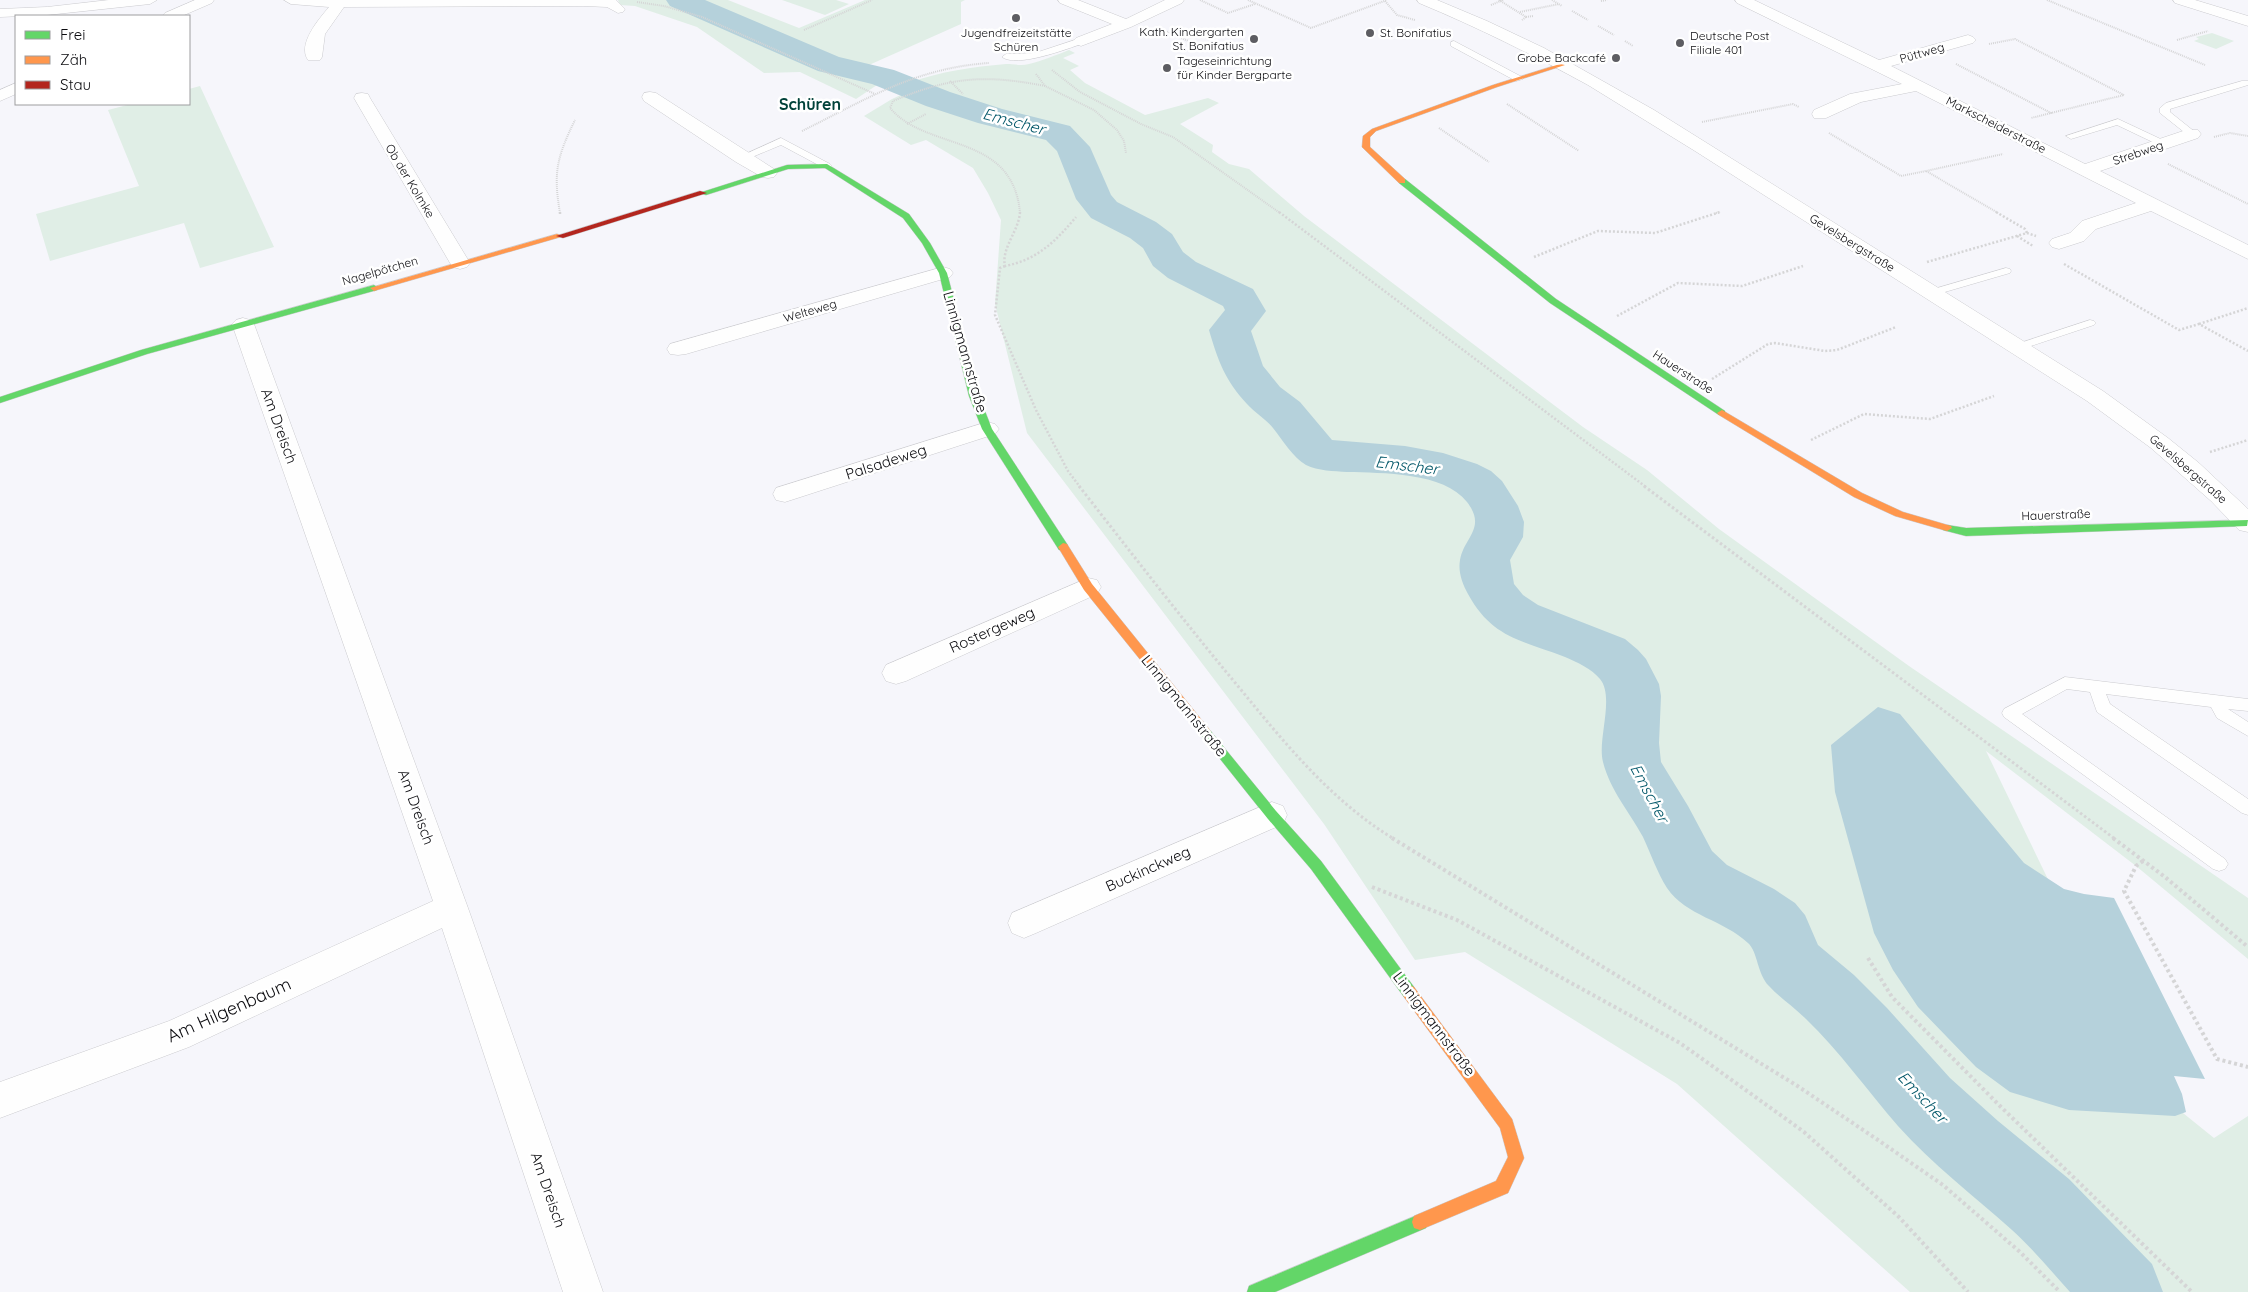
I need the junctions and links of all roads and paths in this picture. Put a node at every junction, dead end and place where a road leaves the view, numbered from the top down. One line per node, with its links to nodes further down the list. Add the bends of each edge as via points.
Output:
1 (150, 0): 24 (street)
2 (207, 0): 25 (street)
3 (291, 0): 17 (street)
4 (872, 0): 33 (path)
5 (1065, 0): 30 (street)
6 (1177, 0): 30 (street)
7 (1200, 0): 19 (path, via 1228,13)
8 (1248, 0): 19 (path)
9 (1386, 0): 19 (path, via 1311,28); 21 (path)
10 (1552, 0): 23 (path, via 1560,5)
11 (1607, 0): 16 (path)
12 (1742, 0): 48 (street, Markscheiderstraße)
13 (2047, 0): 49 (path)
14 (2180, 0): 18 (street)
15 (1431, 1): 47 (street, Gevelsbergstraße)
16 (1601, 1)
17 (340, 3): 20 (street); 44 (street, via 320,28 314,41)
18 (2203, 3): 29 (street)
19 (1256, 4)
20 (614, 6): 59 (path, via 643,2 681,10)
21 (1392, 10)
22 (1572, 11): 28 (path)
23 (1519, 12)
24 (1, 13)
25 (172, 15)
26 (1533, 16): 27 (path)
27 (1526, 17)
28 (1588, 20)
29 (2248, 20)
30 (1132, 21): 37 (street); 41 (path)
31 (1598, 26): 34 (path)
32 (2202, 26): 36 (path, via 2211,30)
33 (804, 30)
34 (1614, 35)
35 (1968, 40): 42 (street, Püttweg); 63 (path, via 1988,44 2015,39 2124,95)
36 (2177, 40)
37 (1081, 41): 43 (lane)
38 (1625, 41): 40 (path)
39 (1454, 44): 51 (lane)
40 (1633, 46)
41 (1202, 47)
42 (1929, 51): 48 (street, Püttweg); 63 (path)
43 (1034, 56): 46 (lane); 132 (path, via 1080,92 1173,137 1242,185)
44 (314, 57)
45 (1006, 57): 46 (lane)
46 (1019, 58): 59 (path, via 947,68)
47 (1562, 65): 51 (street, Hauerstraße); 103 (street, Gevelsbergstraße, via 1616,95)
48 (1877, 65): 55 (street, Markscheiderstraße)
49 (2205, 65)
50 (1039, 77): 54 (path)
51 (1519, 79): 57 (street, Hauerstraße)
52 (950, 81): 54 (path, via 988,77); 58 (path); 69 (path, via 922,88 893,101 890,108 893,114)
53 (2245, 83): 71 (lane, via 2165,108 2165,113)
54 (1045, 86): 80 (path, via 1094,110 1117,130)
55 (1918, 86): 66 (street, via 1856,98); 70 (street, Markscheiderstraße)
56 (15, 88): 60 (street)
57 (1482, 91): 65 (street, Hauerstraße); 78 (path, via 1520,111)
58 (963, 94)
59 (876, 95): 75 (path)
60 (0, 96)
61 (650, 96): 81 (street)
62 (362, 98): 97 (street, Ob der Kolmke)
63 (2051, 113): 70 (path)
64 (926, 114): 69 (path)
65 (1417, 114): 82 (path); 99 (street, Hauerstraße, via 1374,130 1367,136 1366,147 1415,193)
66 (1820, 114): 68 (path, via 1793,104); 85 (path, via 1814,124 1901,176)
67 (575, 120): 92 (path, via 555,170)
68 (1701, 122)
69 (906, 124): 98 (path, via 983,152 1006,173 1021,216 1003,256)
70 (2000, 128): 77 (street, Markscheiderstraße)
71 (2192, 134): 76 (street, Strebweg)
72 (2071, 136): 76 (lane, via 2118,122)
73 (2217, 136): 74 (path, via 2230,133)
74 (2248, 138)
75 (781, 141): 81 (lane); 83 (lane)
76 (2164, 144): 79 (street, Strebweg)
77 (2038, 146): 84 (street, Markscheiderstraße); 85 (path)
78 (1580, 151)
79 (2143, 151): 84 (street, Strebweg); 88 (path)
80 (1126, 153)
81 (742, 158): 86 (street)
82 (1489, 162)
83 (827, 166): 86 (street, via 805,165); 102 (street, Linnigmannstraße, via 906,216)
84 (2084, 170): 87 (street, Markscheiderstraße)
85 (1926, 171): 91 (path, via 2026,228)
86 (768, 173): 92 (street, Nagelpötchen)
87 (2153, 204): 94 (street, via 2089,225 2077,236); 95 (street, Markscheiderstraße)
88 (2248, 204)
89 (1720, 212): 99 (path, via 1654,233 1598,231)
90 (1076, 216): 98 (path, via 1047,250 1028,261)
91 (2027, 233)
92 (563, 235): 97 (street, Nagelpötchen)
93 (2010, 238): 96 (path)
94 (2059, 244): 107 (path, via 2075,257 2062,262 2179,330)
95 (2248, 253)
96 (1925, 262)
97 (460, 263): 106 (street, Nagelpötchen)
98 (1005, 266): 144 (path, via 1000,268 995,315 1036,410 1068,471 1202,643 1315,776 1374,828 1796,1085 1927,1174 1963,1201)
99 (1507, 266): 108 (street, Hauerstraße)
100 (1802, 266): 108 (path, via 1742,286 1678,283 1625,313)
101 (2006, 271): 103 (lane)
102 (943, 273): 111 (street, Welteweg); 116 (street, Linnigmannstraße, via 974,396)
103 (1931, 293): 110 (street, Gevelsbergstraße)
104 (2248, 308): 107 (path)
105 (2090, 323): 110 (lane)
106 (243, 324): 115 (street, Nagelpötchen, via 144,352); 135 (street, Am Dreisch)
107 (2199, 324): 112 (path)
108 (1590, 327): 113 (street, Hauerstraße)
109 (1896, 328): 113 (path, via 1837,350 1768,344 1716,377)
110 (2018, 347): 123 (street, Gevelsbergstraße, via 2156,440)
111 (678, 349)
112 (2248, 351)
113 (1686, 390): 120 (street, Hauerstraße)
114 (1994, 396): 120 (path, via 1930,419 1864,414)
115 (0, 400)
116 (988, 429): 122 (street, Palsadeweg); 124 (street, Linnigmannstraße)
117 (2248, 440): 118 (path)
118 (2235, 445): 119 (path); 121 (path)
119 (2238, 447)
120 (1786, 452): 123 (street, Hauerstraße, via 1858,495 1899,514 1966,532)
121 (2209, 452)
122 (785, 494)
123 (2248, 523)
124 (1088, 587): 125 (street, Rostergeweg); 131 (street, Linnigmannstraße)
125 (896, 673)
126 (2096, 686): 127 (lane); 130 (lane, via 2102,708); 133 (lane, via 2065,683 2010,713)
127 (2216, 701): 128 (lane); 129 (lane, via 2223,714)
128 (2248, 705)
129 (2248, 730)
130 (2248, 808)
131 (1272, 815): 136 (street, Buckinckweg); 142 (street, Linnigmannstraße, via 1316,865 1508,1124 1516,1158 1502,1187)
132 (2143, 861): 137 (path); 139 (path, via 2136,866 2124,891 2217,1059)
133 (2218, 864)
134 (1369, 886): 143 (path, via 1457,920 1680,1043 1804,1132 1898,1216)
135 (452, 908): 140 (street, Am Hilgenbaum, via 178,1035); 141 (street, Am Dreisch)
136 (1024, 923)
137 (2248, 947)
138 (1868, 958): 145 (path, via 1892,996)
139 (2248, 1067)
140 (0, 1100)
141 (583, 1292)
142 (1255, 1292)
143 (1968, 1292)
144 (2060, 1292)
145 (2192, 1292)

